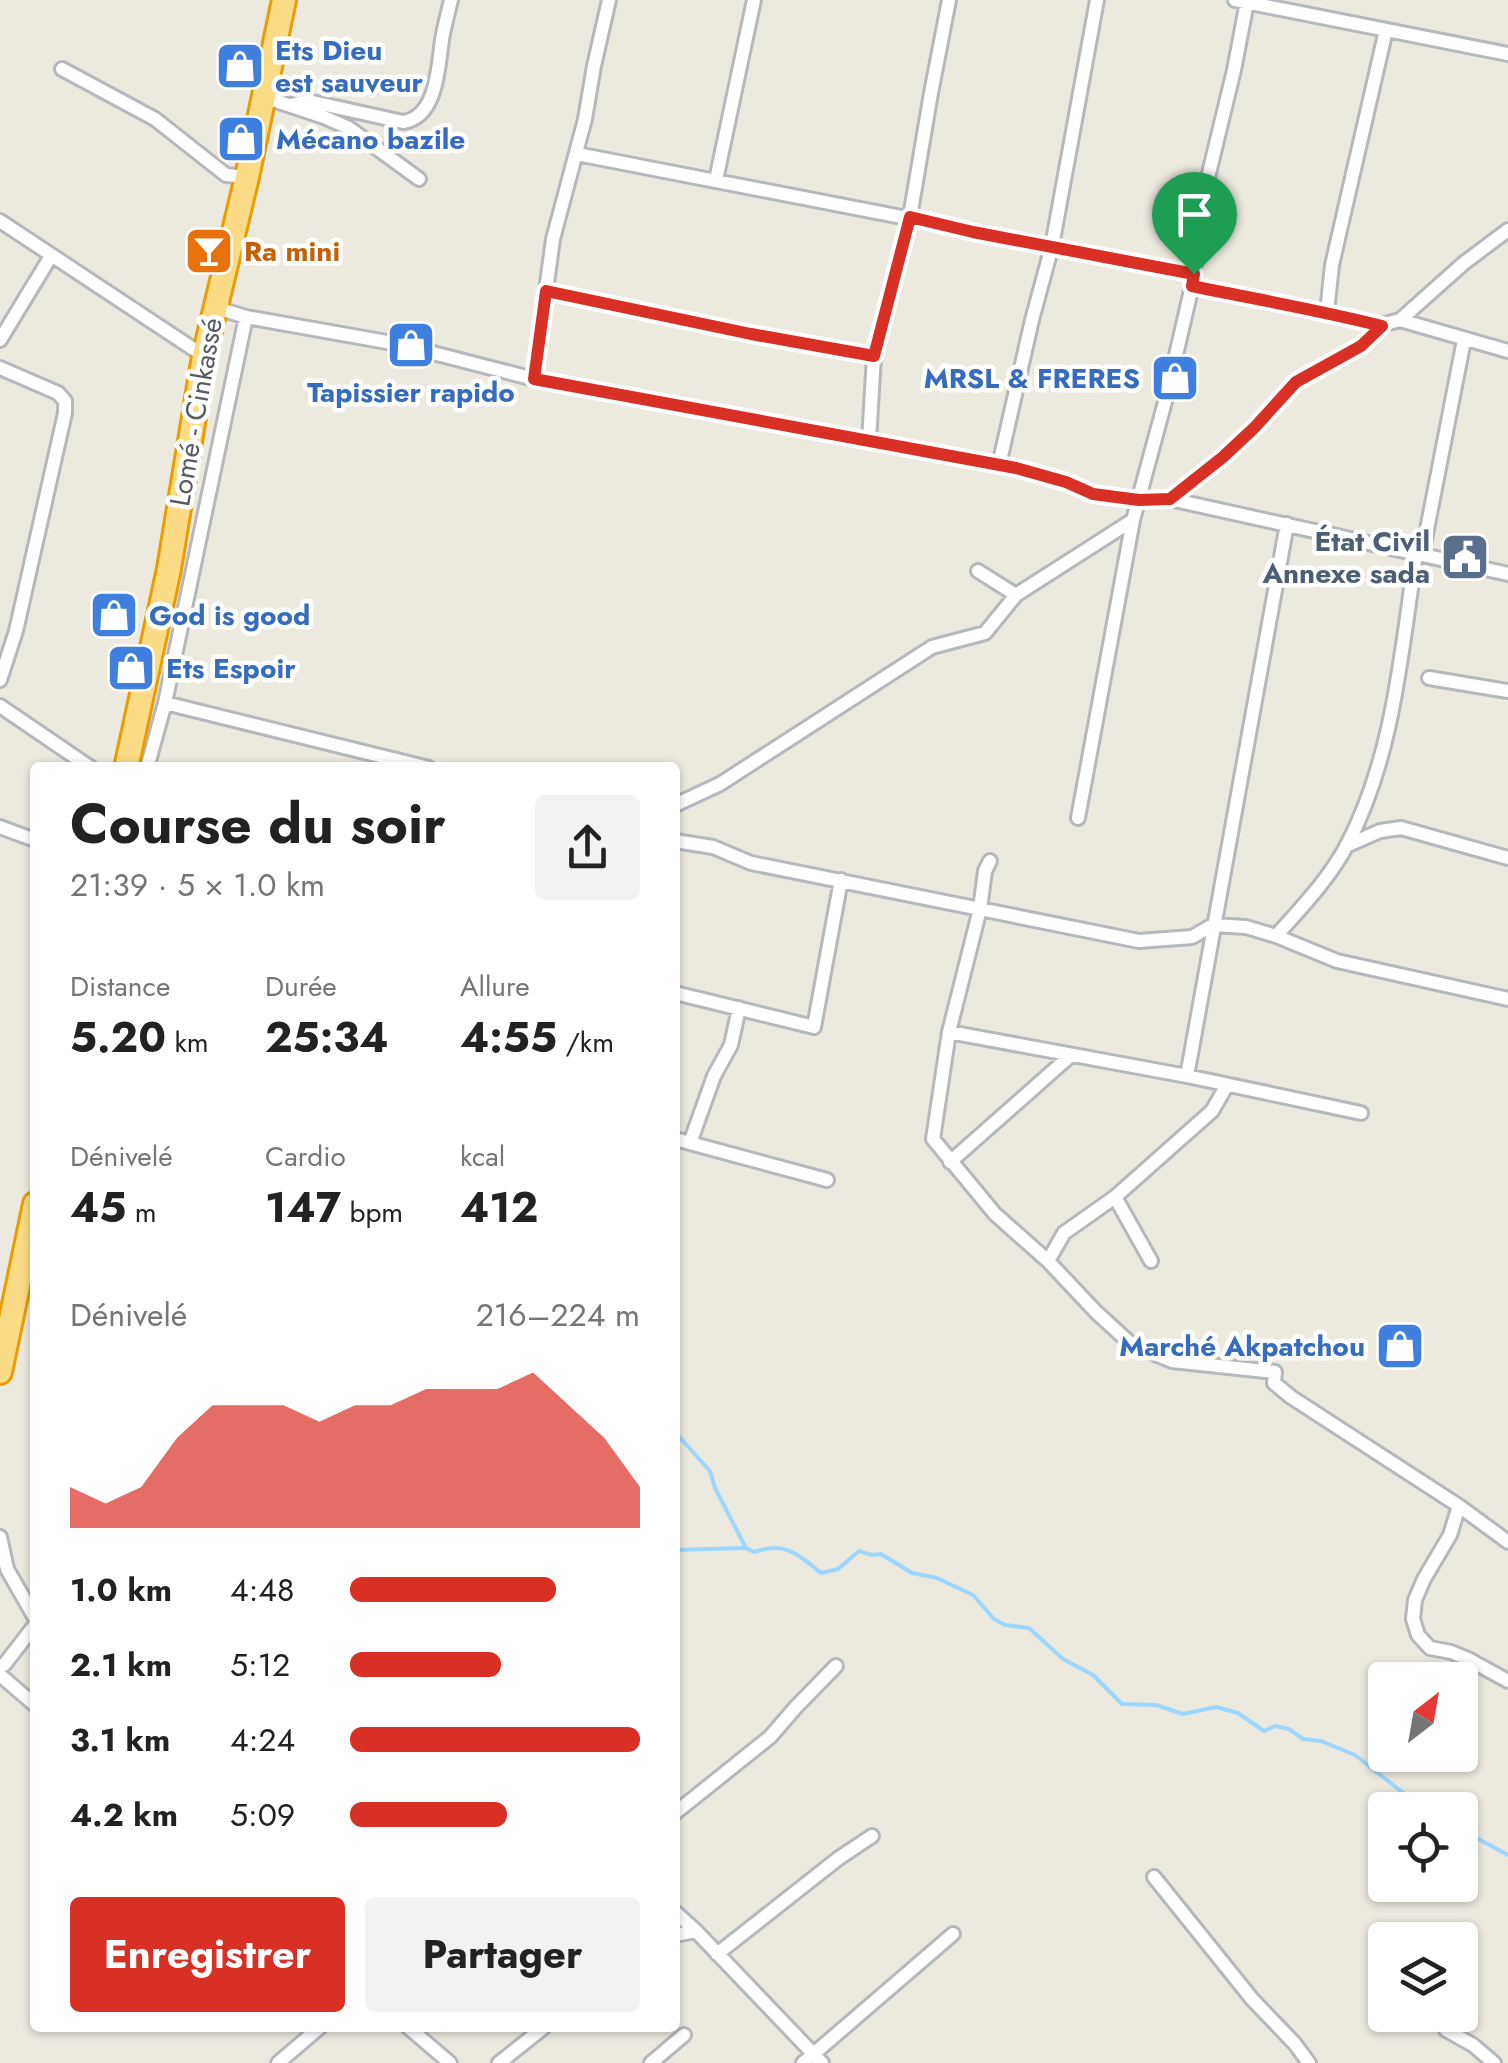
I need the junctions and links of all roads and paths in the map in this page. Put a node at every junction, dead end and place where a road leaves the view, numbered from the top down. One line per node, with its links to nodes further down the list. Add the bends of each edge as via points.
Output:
1 (284, 0): 11 (highway, Lomé - Cinkassé)
2 (451, 0): 12 (street, via 436,80 413,120 308,101)
3 (609, 0): 13 (street)
4 (754, 0): 16 (street)
5 (949, 0): 17 (street)
6 (1097, 0): 20 (street)
7 (1241, 1): 8 (street); 22 (street, via 1234,70 1202,198)
8 (1386, 30): 9 (street); 25 (street)
9 (1508, 54)
10 (62, 69): 14 (street, via 155,120 226,175)
11 (264, 97): 12 (street); 14 (highway, Lomé - Cinkassé)
12 (290, 106): 15 (street, via 349,128)
13 (577, 154): 16 (street); 23 (street)
14 (247, 177): 24 (highway, Lomé - Cinkassé)
15 (419, 179)
16 (716, 180): 17 (street)
17 (910, 217): 20 (street); 33 (street)
18 (0, 221): 21 (street)
19 (1508, 230): 27 (street)
20 (1052, 246): 22 (street); 37 (street)
21 (51, 256): 29 (street); 32 (street)
22 (1193, 280): 25 (street); 39 (street)
23 (546, 291): 33 (street); 35 (street)
24 (214, 306): 26 (street); 32 (highway, Lomé - Cinkassé)
25 (1327, 312): 28 (street)
26 (246, 317): 35 (street, via 398,344); 46 (street)
27 (1400, 320): 28 (street); 30 (street)
28 (1382, 326): 38 (street, via 1361,346 1296,382 1234,448)
29 (0, 340)
30 (1464, 340): 31 (street); 42 (street)
31 (1508, 351)
32 (204, 356): 43 (highway, Lomé - Cinkassé)
33 (874, 356): 36 (street)
34 (0, 368): 49 (street, via 58,394 66,413)
35 (534, 379): 36 (street)
36 (869, 442): 37 (street)
37 (999, 465): 39 (street, via 1093,494)
38 (1170, 499): 39 (street); 41 (street)
39 (1139, 500): 40 (street)
40 (1133, 520): 47 (street); 58 (street)
41 (1287, 524): 42 (street); 67 (street)
42 (1419, 555): 45 (street); 62 (street, via 1384,750)
43 (169, 569): 46 (street); 54 (highway, Lomé - Cinkassé)
44 (978, 570): 47 (street)
45 (1508, 574)
46 (190, 586): 51 (street)
47 (1016, 595): 57 (street, via 985,633 932,647)
48 (1429, 678): 50 (street)
49 (0, 680)
50 (1508, 692)
51 (165, 703): 55 (street); 56 (street)
52 (0, 706): 53 (street)
53 (82, 762)
54 (127, 762)
55 (150, 762)
56 (405, 762)
57 (680, 804)
58 (1078, 818)
59 (0, 827): 60 (street)
60 (30, 838)
61 (680, 842): 65 (street)
62 (1346, 846): 63 (street, via 1402,828); 68 (street)
63 (1508, 858)
64 (990, 860): 66 (street)
65 (841, 880): 66 (street); 71 (street, via 814,1027)
66 (980, 910): 67 (street, via 1139,941 1192,938); 72 (street)
67 (1214, 925): 68 (street); 74 (street)
68 (1276, 936): 70 (street, via 1337,961)
69 (680, 994): 71 (street)
70 (1508, 999)
71 (739, 1008): 78 (street, via 731,1045)
72 (949, 1032): 73 (street); 79 (street, via 933,1138)
73 (1070, 1056): 74 (street); 79 (street)
74 (1187, 1076): 75 (street)
75 (1227, 1086): 76 (street); 81 (street, via 1212,1111)
76 (1361, 1113)
77 (680, 1140): 78 (street)
78 (690, 1143): 80 (street)
79 (950, 1162): 84 (street)
80 (827, 1180)
81 (1116, 1197): 83 (street); 84 (street, via 1064,1233)
82 (30, 1228): 85 (highway)
83 (1152, 1261)
84 (1048, 1262): 86 (street, via 1131,1344 1172,1360 1274,1372 1274,1383 1291,1398)
85 (0, 1372)
86 (1458, 1506): 88 (street); 94 (street, via 1412,1619 1430,1648)
87 (0, 1536): 89 (street, via 7,1569)
88 (1508, 1542)
89 (30, 1613)
90 (30, 1629): 91 (street)
91 (0, 1666)
92 (836, 1666): 96 (street, via 770,1738)
93 (0, 1675): 95 (street)
94 (1508, 1681)
95 (30, 1701)
96 (680, 1809)
97 (872, 1836): 103 (street)
98 (1154, 1878): 114 (street)
99 (680, 1917): 100 (street)
100 (696, 1932): 101 (street); 103 (street)
101 (680, 1934)
102 (953, 1934): 109 (street)
103 (717, 1954): 109 (street)
104 (314, 2032): 110 (street)
105 (414, 2032): 111 (street)
106 (538, 2032): 112 (street)
107 (1450, 2032): 115 (street)
108 (684, 2035): 113 (street)
109 (813, 2060)
110 (278, 2063)
111 (450, 2063)
112 (499, 2063)
113 (651, 2063)
114 (1309, 2063)
115 (1494, 2063)

